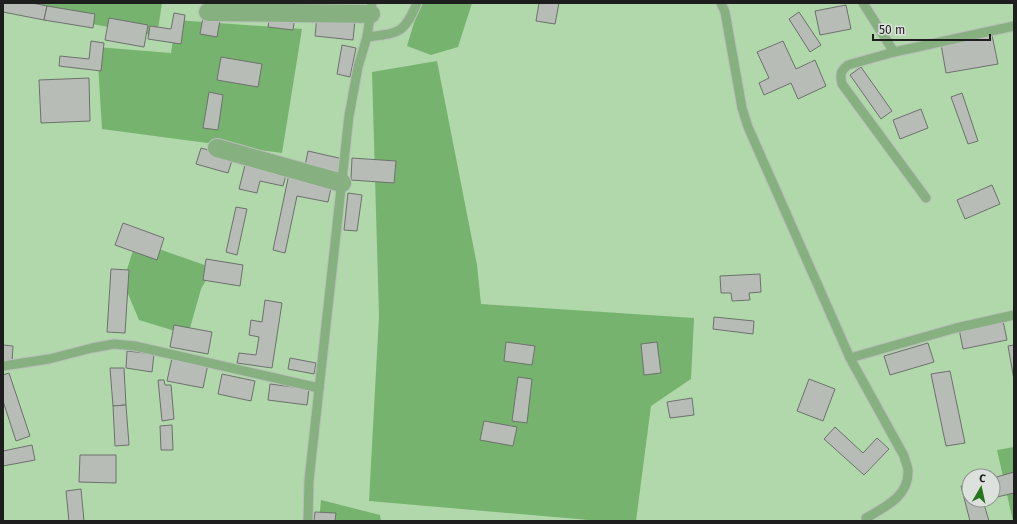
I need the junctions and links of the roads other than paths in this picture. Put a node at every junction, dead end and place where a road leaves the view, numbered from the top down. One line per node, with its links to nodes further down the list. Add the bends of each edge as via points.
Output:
1 (417, 3): 7 (lane, via 409,21 401,30)
2 (721, 3): 13 (lane, via 748,127)
3 (863, 3): 8 (lane)
4 (372, 9): 5 (street); 7 (lane)
5 (208, 12)
6 (1014, 26): 8 (lane)
7 (367, 37): 10 (lane, via 358,67 349,116)
8 (894, 52): 11 (lane, via 848,65 840,76 842,84)
9 (217, 148): 10 (street)
10 (342, 182): 15 (lane)
11 (926, 198)
12 (1014, 315): 13 (lane, via 956,328)
13 (850, 358): 16 (lane, via 899,444 908,471 906,486 899,498)
14 (3, 366): 15 (lane, via 49,359 114,344 135,346)
15 (320, 388): 17 (lane, via 309,480)
16 (866, 518)
17 (308, 521)

